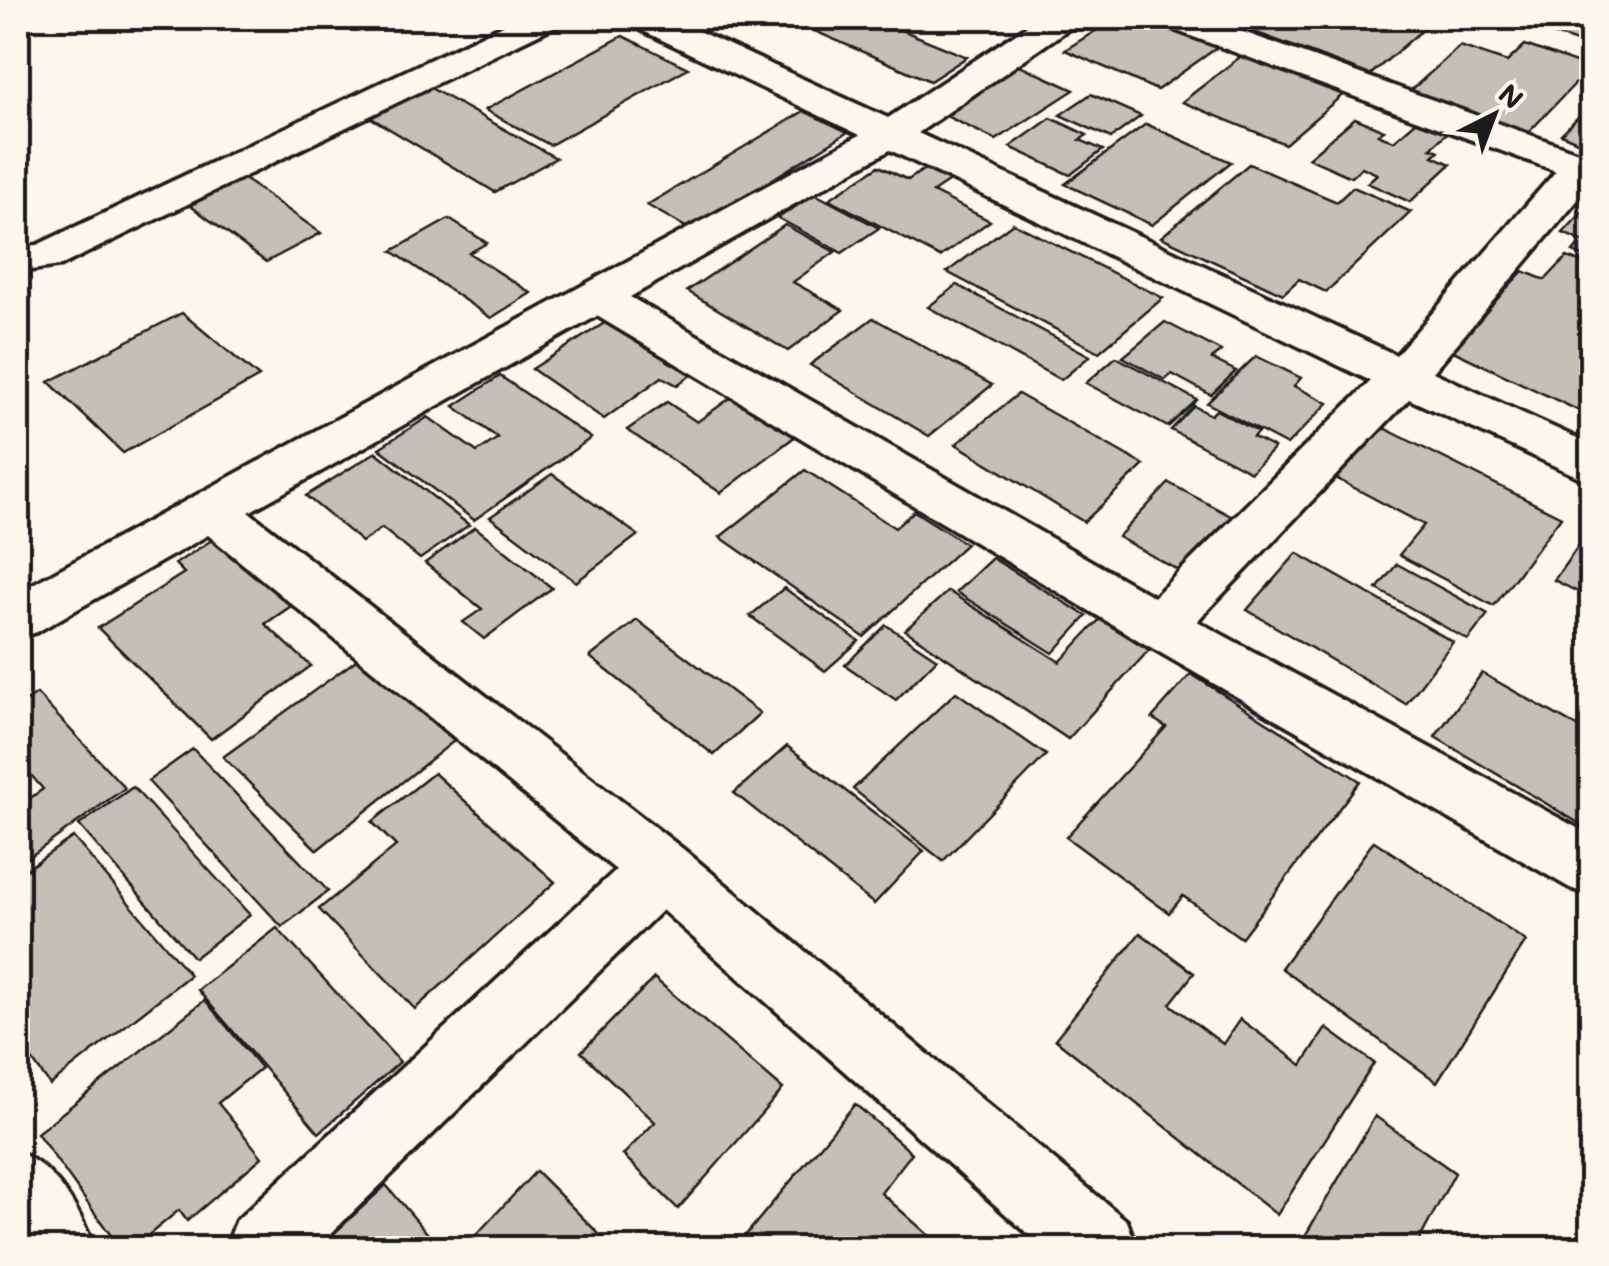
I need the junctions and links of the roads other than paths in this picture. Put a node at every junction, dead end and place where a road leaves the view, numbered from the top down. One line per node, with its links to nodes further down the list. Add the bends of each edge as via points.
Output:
1 (545, 18): 7 (street, via 46,257)
2 (643, 18): 5 (street)
3 (1062, 18): 5 (street)
4 (1173, 18): 6 (street)
5 (889, 135): 8 (street); 9 (street)
6 (1586, 169): 9 (street)
7 (18, 259)
8 (594, 295): 11 (street); 13 (street)
9 (1402, 378): 10 (street); 13 (street)
10 (1592, 466)
11 (210, 509): 12 (street); 15 (street)
12 (21, 610)
13 (1160, 626): 14 (street)
14 (1592, 868)
15 (661, 869): 18 (street); 19 (street)
16 (18, 1190): 17 (street)
17 (57, 1248)
18 (263, 1248)
19 (1100, 1248)

